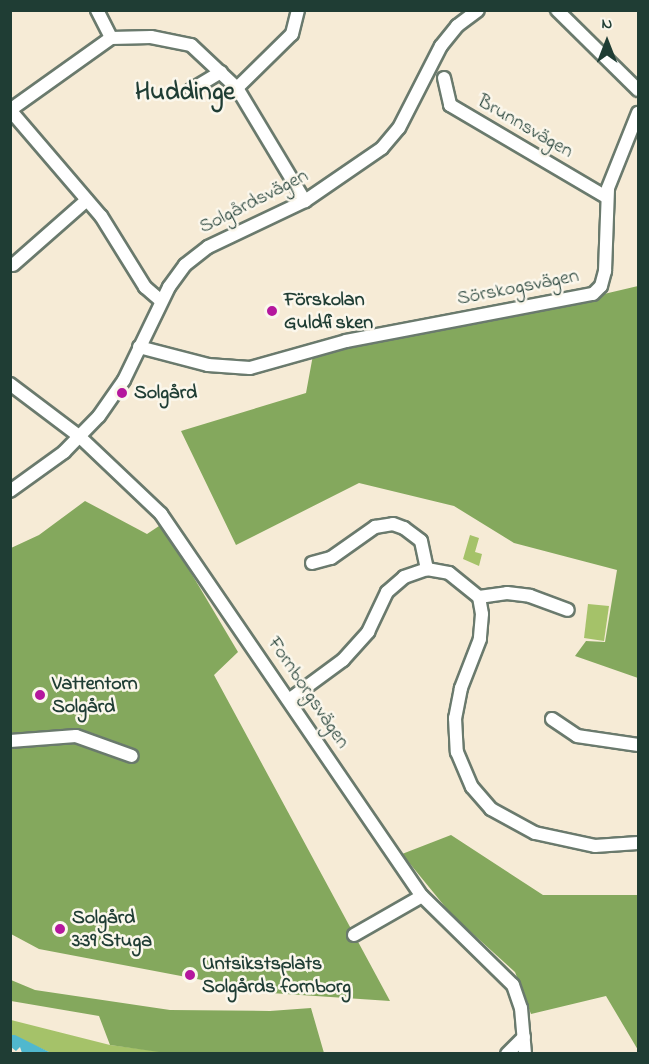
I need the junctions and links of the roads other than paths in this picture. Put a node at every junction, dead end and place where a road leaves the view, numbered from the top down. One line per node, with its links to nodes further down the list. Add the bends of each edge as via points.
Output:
1 (97, 10): 5 (street)
2 (298, 10): 8 (street, via 292,34)
3 (478, 10): 15 (street, Solgårdsvägen, via 457,26 441,46 391,139)
4 (557, 10): 10 (street)
5 (111, 38): 6 (street, via 151,38 191,45); 11 (street)
6 (221, 72): 8 (street); 9 (street)
7 (444, 78): 13 (street, Brunnsvägen, via 450,105)
8 (237, 88): 15 (street)
9 (191, 90)
10 (639, 90)
11 (10, 110): 14 (street)
12 (639, 113): 13 (street, Sörskogsvägen)
13 (606, 197): 18 (street, Sörskogsvägen, via 605,271 601,286 593,294 369,336 241,368)
14 (87, 200): 16 (street); 17 (street, via 118,239 145,287)
15 (305, 201): 17 (street, Solgårdsvägen, via 199,253 176,275)
16 (13, 265)
17 (161, 301): 18 (street, Solgårdsvägen)
18 (139, 348): 20 (street, Solgårdsvägen, via 124,380)
19 (10, 384): 20 (street, Fornborgsvägen)
20 (80, 437): 21 (street, Solgårdsvägen); 26 (street, Fornborgsvägen, via 161,514)
21 (10, 491)
22 (312, 563): 23 (street, via 331,558 375,527 393,525 421,541)
23 (427, 569): 24 (street, via 458,577); 26 (street, via 396,583 368,632 343,660)
24 (478, 597): 25 (street, via 507,593 530,596); 31 (street, via 482,614 480,639 461,688 455,718 457,752 472,787 491,809 535,833 595,846)
25 (568, 610)
26 (290, 699): 32 (street, Fornborgsvägen)
27 (552, 718): 29 (street, via 577,736)
28 (10, 741): 30 (street, via 76,736)
29 (639, 745)
30 (132, 756)
31 (639, 843)
32 (422, 896): 33 (street); 34 (street, Fornborgsvägen, via 513,985 522,1008)
33 (354, 935)
34 (524, 1037): 35 (street); 36 (street, Fornborgsvägen)
35 (507, 1053)
36 (525, 1053)

